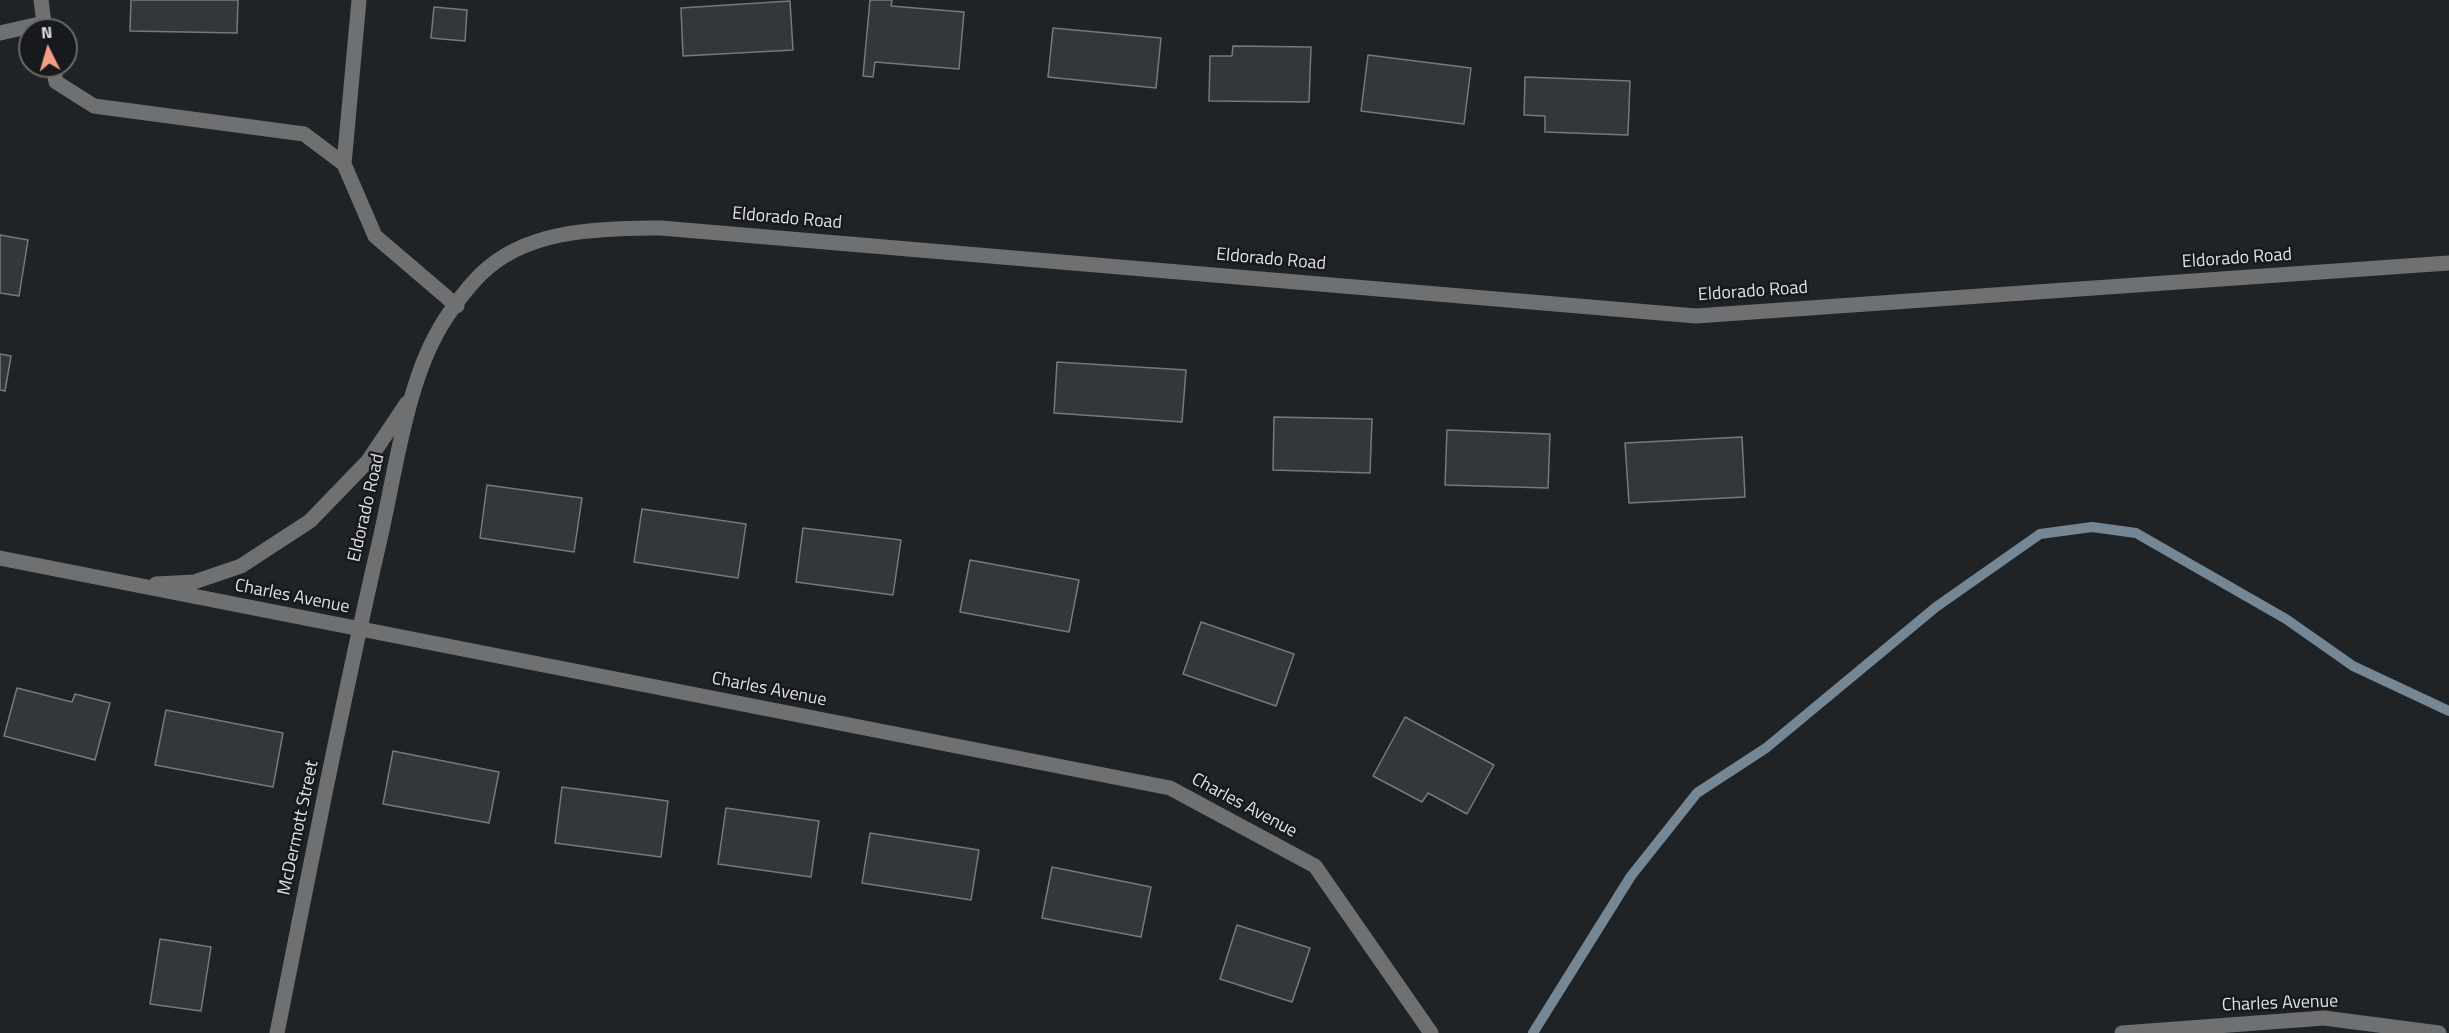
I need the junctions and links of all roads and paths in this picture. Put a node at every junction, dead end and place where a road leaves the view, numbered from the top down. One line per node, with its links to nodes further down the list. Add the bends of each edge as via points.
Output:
1 (41, 0): 3 (street)
2 (360, 0): 7 (street)
3 (43, 18)
4 (18, 31): 5 (street)
5 (0, 33)
6 (55, 78): 7 (street, via 94,106 304,134)
7 (344, 164): 9 (street, via 375,236)
8 (2449, 263): 9 (street, Eldorado Road, via 1696,316 661,228 612,228 560,234 510,252 480,276)
9 (457, 306): 10 (street, Eldorado Road, via 436,334)
10 (412, 395): 12 (street, via 368,461 310,521 241,566 194,582); 13 (street, Eldorado Road)
11 (0, 558): 12 (street, Charles Avenue)
12 (131, 585): 13 (street, Charles Avenue)
13 (359, 630): 14 (street, McDermott Street); 15 (street, Charles Avenue, via 1170,788 1315,866)
14 (277, 1033)
15 (1431, 1033)
16 (2122, 1033): 17 (street, Charles Avenue, via 2324,1018)
17 (2439, 1033)

